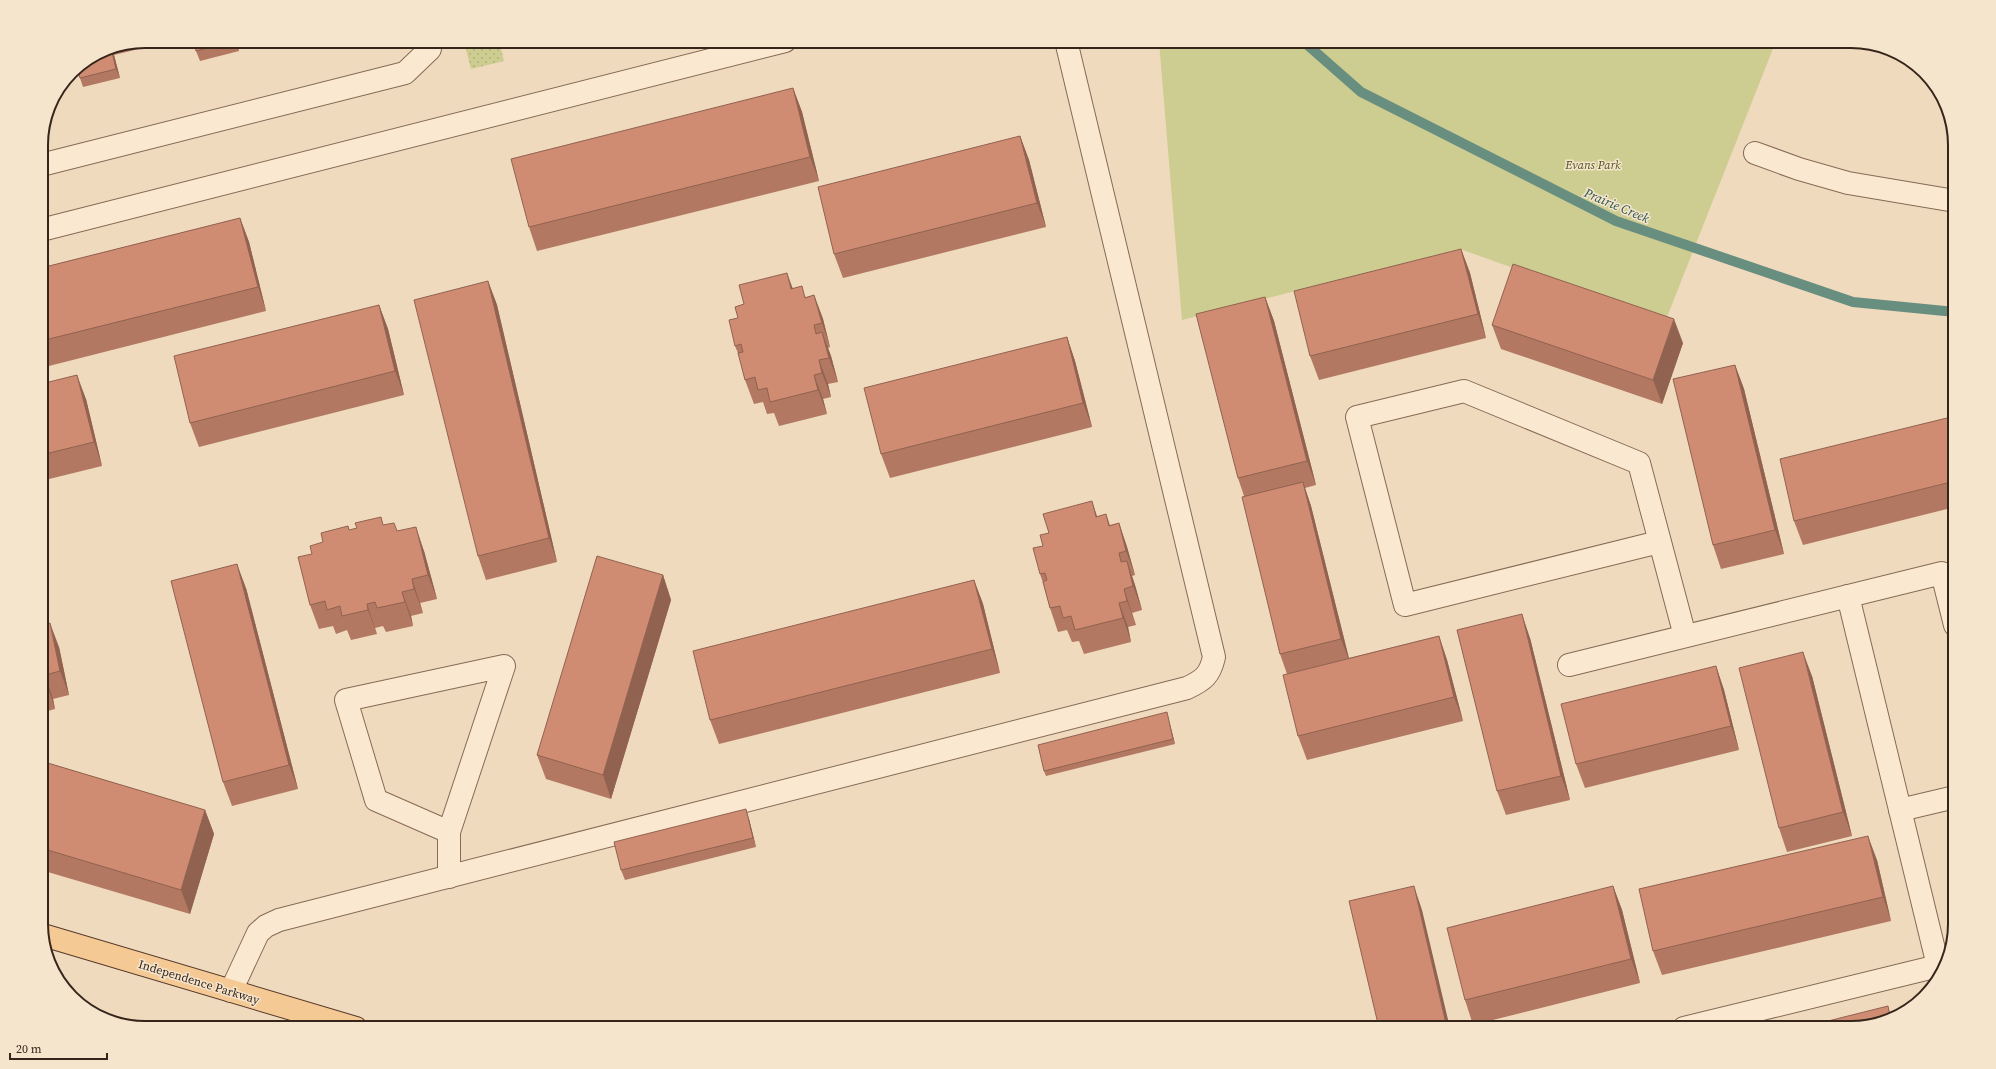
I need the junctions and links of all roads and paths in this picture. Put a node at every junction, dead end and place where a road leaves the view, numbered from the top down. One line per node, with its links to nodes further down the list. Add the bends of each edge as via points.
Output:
1 (430, 48): 5 (street, via 405,73)
2 (757, 48): 7 (street)
3 (1068, 48): 16 (street, via 1214,656 1211,671 1198,683 1187,688)
4 (1755, 153): 6 (street, via 1799,169 1848,182)
5 (48, 163)
6 (1948, 200)
7 (48, 228)
8 (1659, 542): 8 (street, via 1639,463 1464,391 1356,417 1405,605); 11 (street)
9 (1848, 596): 10 (street, via 1942,573); 11 (street); 14 (street)
10 (1948, 597)
11 (1685, 636): 12 (street)
12 (1569, 665)
13 (1948, 799): 14 (street)
14 (1900, 810): 18 (street)
15 (449, 832): 15 (street, via 454,817 504,666 346,700 376,800); 16 (street)
16 (449, 877): 20 (street, via 279,920 266,926 258,933)
17 (49, 937): 20 (main road, Independence Parkway)
18 (1938, 967)
19 (1936, 971): 22 (street)
20 (231, 991): 21 (main road, Independence Parkway)
21 (332, 1021)
22 (1715, 1021)

